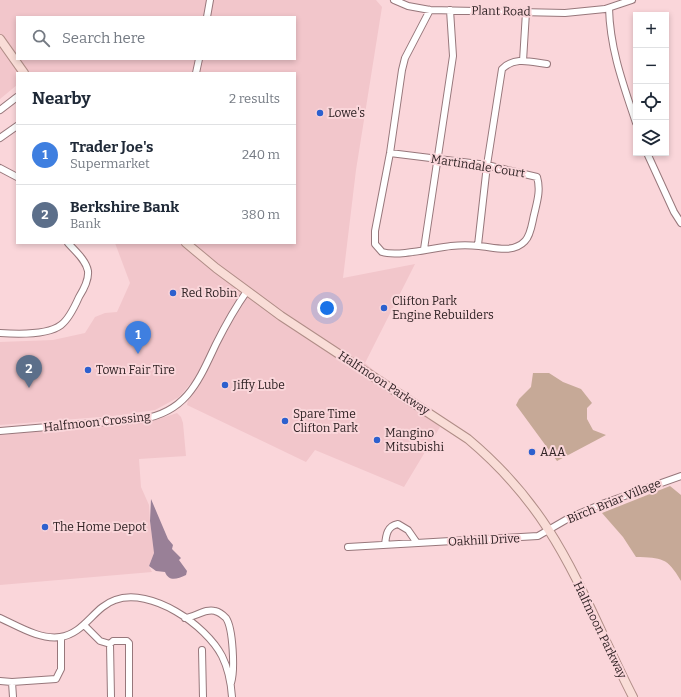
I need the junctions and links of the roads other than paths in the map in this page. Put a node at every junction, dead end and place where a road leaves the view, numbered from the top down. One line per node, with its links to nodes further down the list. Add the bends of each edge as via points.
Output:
1 (210, 0): 8 (street)
2 (394, 0): 5 (street, Plant Road, via 408,6)
3 (632, 0): 4 (street, Plant Road)
4 (609, 8): 7 (street, Plant Road, via 580,12); 17 (street, via 616,62)
5 (430, 10): 6 (street, Plant Road); 20 (street, Martindale Court, via 405,58)
6 (450, 10): 7 (street, Plant Road); 22 (street, via 453,56)
7 (526, 12): 11 (street)
8 (207, 16)
9 (0, 39): 13 (main road)
10 (198, 60): 14 (street)
11 (524, 61): 12 (street); 23 (street, via 508,63 502,68)
12 (547, 64)
13 (23, 72)
14 (196, 72)
15 (16, 98): 16 (street)
16 (0, 110)
17 (635, 120)
18 (16, 127): 19 (street)
19 (0, 138)
20 (390, 153): 22 (street, Martindale Court); 30 (street, Martindale Court, via 375,231 375,244 382,252 387,253)
21 (648, 156): 26 (street)
22 (438, 160): 23 (street, Martindale Court); 30 (street)
23 (487, 165): 29 (street); 29 (street, Martindale Court, via 538,177 539,191 525,242 503,250)
24 (0, 168): 25 (street)
25 (16, 176)
26 (681, 223)
27 (69, 244): 32 (street, via 84,262 88,278 75,306 61,325 38,332)
28 (187, 244): 31 (main road, Halfmoon Parkway)
29 (478, 246): 30 (street, Martindale Court, via 457,245)
30 (424, 249)
31 (247, 291): 33 (street, Halfmoon Crossing, via 224,327 193,389 180,403 165,413 155,417); 35 (main road, Halfmoon Parkway, via 468,439 519,489)
32 (0, 333)
33 (0, 431)
34 (681, 476): 35 (street, Birch Briar Village, via 602,504)
35 (549, 530): 36 (street, Oakhill Drive, via 538,536 525,538); 53 (main road, Halfmoon Parkway, via 572,571)
36 (417, 543): 37 (street, Oakhill Drive); 37 (street, via 408,530 398,524 388,529)
37 (385, 545): 38 (street, Oakhill Drive)
38 (348, 547)
39 (0, 618): 42 (street, via 32,632 54,638)
40 (185, 618): 41 (street, via 143,598 125,597 108,603); 47 (street, via 215,645 227,667); 47 (street, via 210,610 225,617 233,660)
41 (84, 625): 42 (street, via 75,632); 43 (street, via 100,641)
42 (61, 637): 46 (street, via 61,669 56,679)
43 (110, 644): 49 (street); 50 (street, via 113,641 129,643)
44 (202, 650): 51 (street)
45 (0, 681): 46 (street)
46 (12, 682): 48 (street)
47 (231, 686): 52 (street)
48 (13, 697)
49 (112, 697)
50 (129, 697)
51 (203, 697)
52 (232, 697)
53 (633, 697)

